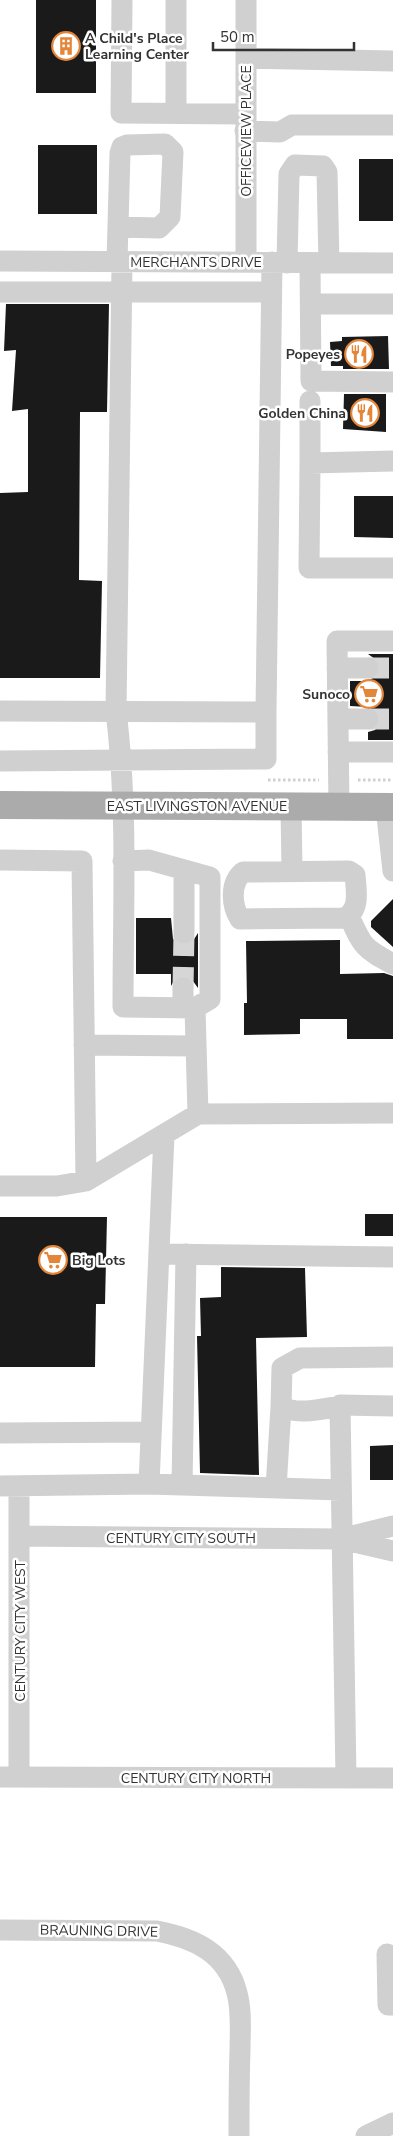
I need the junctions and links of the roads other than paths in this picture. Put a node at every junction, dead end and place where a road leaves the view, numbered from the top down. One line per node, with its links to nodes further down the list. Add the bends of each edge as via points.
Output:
1 (122, 0): 6 (street, via 121,113)
2 (176, 0): 6 (street)
3 (246, 0): 4 (street, OFFICEVIEW PLACE)
4 (246, 58): 5 (street); 7 (street, OFFICEVIEW PLACE)
5 (393, 61)
6 (176, 113): 7 (street)
7 (245, 122): 8 (street, via 280,132 292,125); 12 (street, OFFICEVIEW PLACE)
8 (393, 125)
9 (118, 227): 11 (street)
10 (0, 261): 11 (street, MERCHANTS DRIVE)
11 (120, 261): 12 (street, MERCHANTS DRIVE); 17 (street)
12 (246, 262): 13 (street, MERCHANTS DRIVE)
13 (279, 263): 14 (street, MERCHANTS DRIVE); 14 (street, via 289,174 295,165 323,166 327,172); 18 (street)
14 (320, 263): 15 (street, MERCHANTS DRIVE); 19 (street)
15 (393, 264)
16 (0, 292): 17 (street)
17 (122, 292): 18 (street); 30 (street)
18 (272, 292): 31 (street)
19 (312, 304): 20 (street); 21 (street, via 311,382)
20 (393, 304)
21 (393, 382)
22 (310, 401): 24 (street)
23 (393, 461): 24 (street)
24 (310, 463): 25 (street, via 308,568)
25 (393, 568)
26 (393, 641): 27 (street, via 337,641)
27 (337, 668): 28 (street); 32 (street)
28 (368, 668)
29 (0, 711): 30 (street)
30 (116, 711): 31 (street); 37 (street)
31 (266, 712): 37 (street, via 266,759)
32 (338, 719): 33 (street); 34 (street)
33 (368, 719)
34 (338, 752): 35 (street); 41 (street)
35 (393, 752)
36 (0, 761): 37 (street)
37 (122, 762): 39 (street)
38 (0, 805): 39 (main road, EAST LIVINGSTON AVENUE)
39 (124, 806): 40 (main road, EAST LIVINGSTON AVENUE); 44 (street)
40 (291, 807): 41 (main road, EAST LIVINGSTON AVENUE); 46 (street)
41 (338, 807): 42 (main road, EAST LIVINGSTON AVENUE)
42 (390, 807): 47 (street)
43 (0, 860): 52 (street, via 82,861)
44 (123, 861): 45 (street, via 149,860); 51 (street, via 123,1007)
45 (184, 870): 49 (street); 51 (street, via 210,877 210,999)
46 (292, 871): 48 (street, via 349,871 355,875); 48 (street, via 243,872 234,883 234,908 240,919 344,918)
47 (393, 871)
48 (353, 909): 50 (street, via 368,951)
49 (184, 933)
50 (393, 964)
51 (187, 1001): 53 (street)
52 (84, 1044): 53 (street); 57 (street)
53 (195, 1046): 55 (street)
54 (393, 1113): 55 (street)
55 (198, 1114): 56 (street)
56 (164, 1135): 57 (street); 59 (street)
57 (86, 1181): 58 (street, via 58,1186)
58 (0, 1186)
59 (159, 1254): 60 (street); 66 (street)
60 (186, 1254): 61 (street); 69 (street)
61 (393, 1257)
62 (393, 1357): 65 (street, via 300,1358 282,1368)
63 (340, 1406): 64 (street); 65 (street, via 311,1411 289,1411); 72 (street)
64 (393, 1406)
65 (281, 1407): 71 (street)
66 (151, 1432): 67 (street); 68 (street)
67 (0, 1433)
68 (149, 1484): 69 (street); 70 (street)
69 (182, 1485): 71 (street)
70 (10, 1486): 74 (street, CENTURY CITY WEST)
71 (276, 1488): 72 (street)
72 (341, 1490): 75 (street)
73 (393, 1526): 75 (street, CENTURY CITY SOUTH)
74 (20, 1536): 75 (street, CENTURY CITY SOUTH); 77 (street, CENTURY CITY WEST)
75 (341, 1539): 76 (street, CENTURY CITY SOUTH); 78 (street)
76 (393, 1551)
77 (10, 1777): 78 (street, CENTURY CITY NORTH)
78 (346, 1778): 79 (street, CENTURY CITY NORTH)
79 (393, 1778)
80 (0, 1930): 85 (street, BRAUNING DRIVE, via 157,1931 198,1942 215,1956 228,1972 238,1993)
81 (387, 1954): 82 (street, via 388,2004)
82 (393, 2005)
83 (393, 2123): 84 (street)
84 (370, 2135)
85 (239, 2136)

